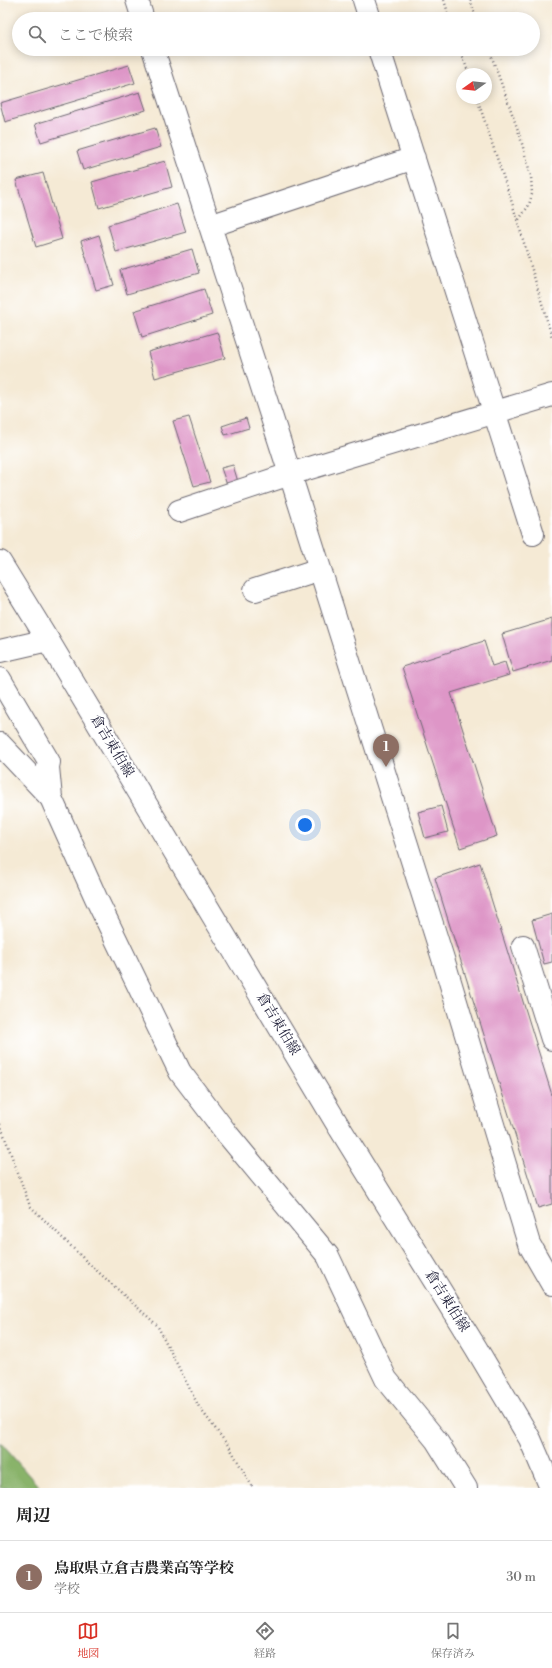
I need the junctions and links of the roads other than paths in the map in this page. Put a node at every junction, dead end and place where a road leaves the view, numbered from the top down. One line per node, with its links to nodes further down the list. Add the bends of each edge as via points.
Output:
1 (137, 0): 3 (street)
2 (364, 0): 4 (street)
3 (141, 12)
4 (368, 12)
5 (155, 56): 8 (street)
6 (381, 56): 7 (street)
7 (414, 158): 8 (street); 10 (street)
8 (210, 226): 11 (street)
9 (552, 395): 10 (street)
10 (494, 412): 11 (street); 13 (street)
11 (290, 474): 12 (street); 15 (street)
12 (179, 511)
13 (533, 534)
14 (0, 562): 17 (street, 倉吉東伯線)
15 (320, 569): 16 (street); 24 (street, via 446,965 530,1244)
16 (255, 590)
17 (48, 640): 18 (street); 26 (street, 倉吉東伯線, via 336,1122 526,1432)
18 (0, 651)
19 (0, 679): 21 (street, via 49,762)
20 (0, 744): 21 (street)
21 (51, 798): 25 (street, via 180,1072 228,1135 328,1256 386,1379 436,1440)
22 (523, 946): 23 (street)
23 (552, 1039)
24 (552, 1284)
25 (466, 1488)
26 (551, 1488)

